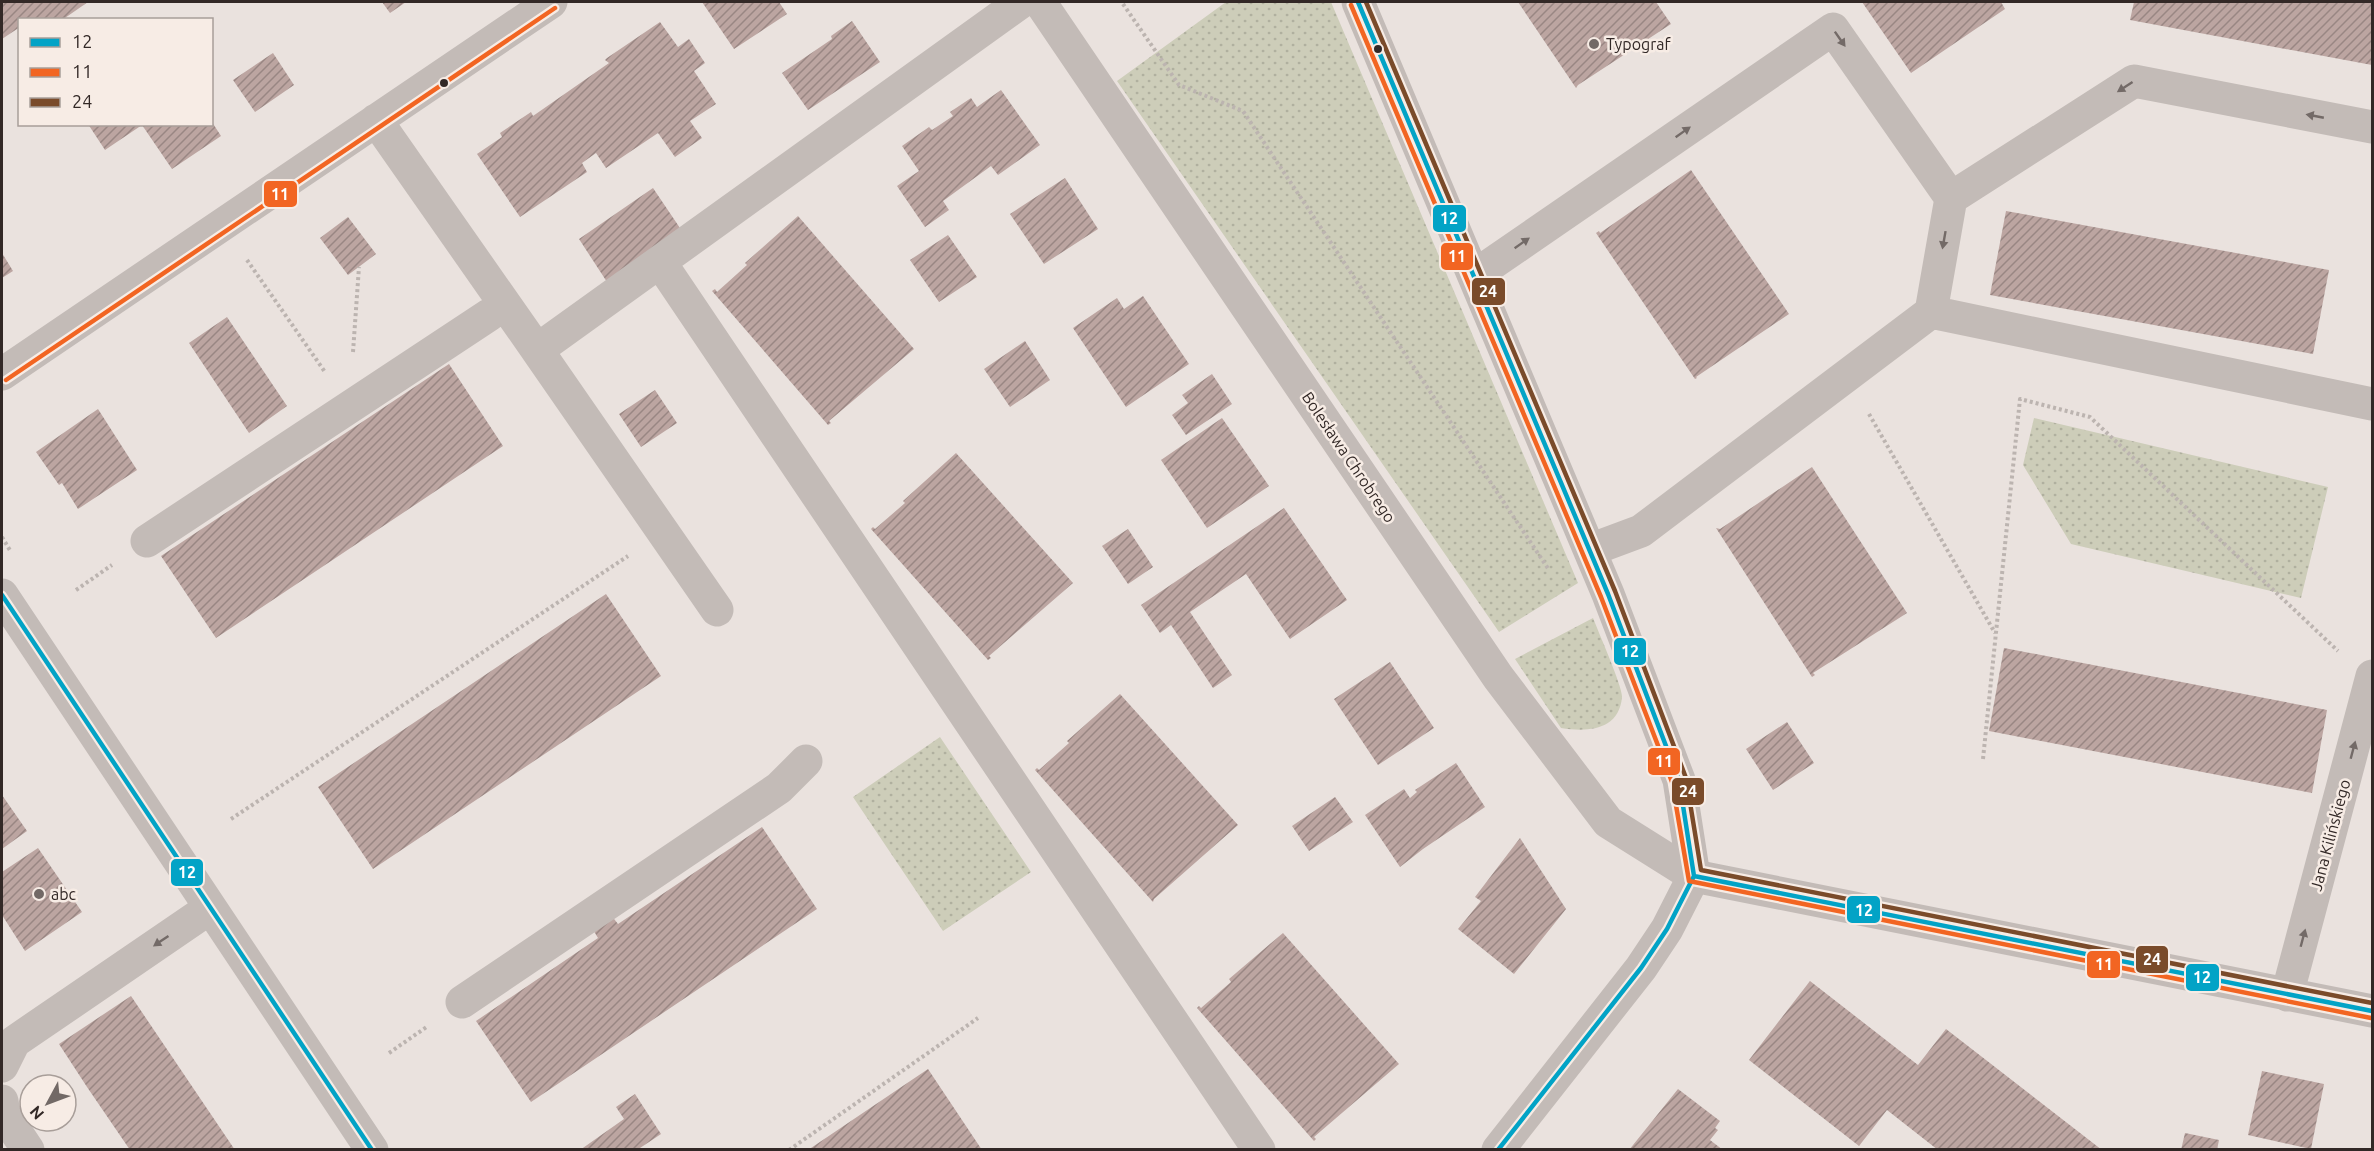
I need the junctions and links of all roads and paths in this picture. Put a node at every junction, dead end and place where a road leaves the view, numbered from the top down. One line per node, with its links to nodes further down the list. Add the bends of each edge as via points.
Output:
1 (551, 2): 6 (street)
2 (1022, 2): 10 (street)
3 (1040, 2): 31 (street, Bolesława Chrobrego, via 1498,677 1608,822)
4 (1358, 2): 12 (street)
5 (1123, 4): 23 (path, via 1179,85 1243,111)
6 (376, 120): 15 (street); 16 (street)
7 (2373, 127): 8 (street, one-way to 8, via 2134,81)
8 (1951, 198): 12 (street, one-way to 8, via 1833,29); 13 (street, one-way to 13)
9 (242, 252): 18 (path)
10 (660, 262): 15 (street); 42 (street)
11 (359, 267): 18 (path)
12 (1474, 276): 22 (street)
13 (1931, 312): 17 (street); 22 (street, via 1641,531)
14 (489, 315): 18 (street)
15 (537, 350): 25 (street)
16 (2, 374)
17 (2373, 404)
18 (349, 407): 20 (street)
19 (1868, 412): 26 (path)
20 (147, 541)
21 (638, 550): 30 (path)
22 (1590, 550): 31 (street, via 1678,780)
23 (1551, 574)
24 (2, 595): 32 (street)
25 (717, 610)
26 (1996, 634): 27 (path, via 2020,399 2090,417); 28 (path)
27 (2372, 679): 33 (street, Jana Kilińskiego, one-way to 27)
28 (1983, 759)
29 (806, 761): 34 (street, via 779,788)
30 (231, 819)
31 (1694, 876): 33 (street); 43 (street, via 1667,929 1641,968)
32 (210, 908): 37 (street, one-way to 37, via 14,1042); 40 (street)
33 (2288, 995): 35 (street)
34 (462, 1002)
35 (2373, 1011)
36 (978, 1018): 41 (path)
37 (2, 1066)
38 (2, 1101): 39 (street, via 4,1114)
39 (28, 1149)
40 (372, 1149)
41 (789, 1149)
42 (1259, 1149)
43 (1498, 1149)

